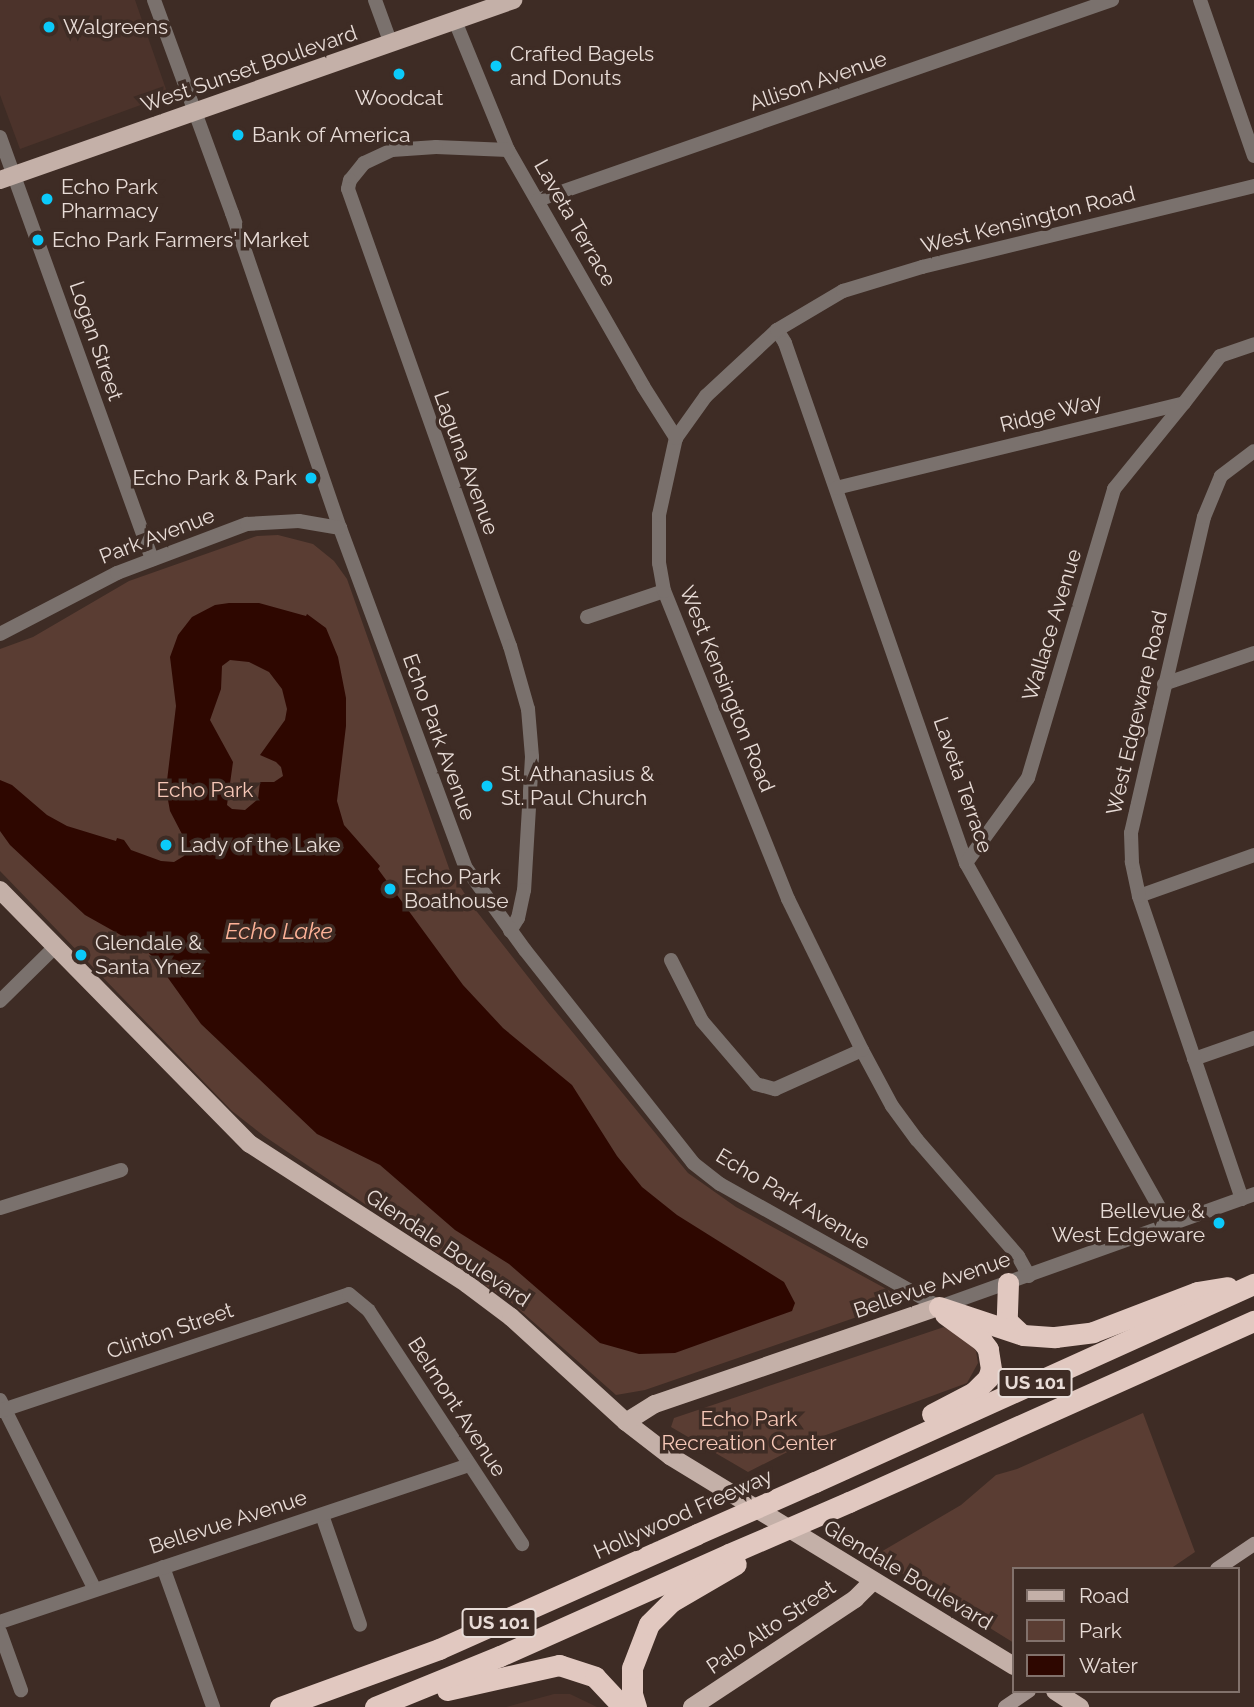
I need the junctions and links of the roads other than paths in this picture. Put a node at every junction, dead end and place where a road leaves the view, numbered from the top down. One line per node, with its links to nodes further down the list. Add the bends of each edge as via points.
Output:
1 (154, 0): 8 (street, Echo Park Avenue)
2 (375, 0): 7 (street)
3 (513, 0): 6 (main road, West Sunset Boulevard)
4 (1112, 0): 14 (street, Allison Avenue)
5 (1200, 0): 11 (street)
6 (455, 21): 7 (main road, West Sunset Boulevard); 10 (street, Laveta Terrace)
7 (391, 44): 8 (main road, West Sunset Boulevard)
8 (196, 112): 12 (main road, West Sunset Boulevard); 21 (street, Echo Park Avenue)
9 (0, 138): 12 (street, Logan Street)
10 (508, 150): 14 (street, Laveta Terrace); 32 (street, Laguna Avenue, via 392,150 364,163 348,189 510,646 528,709 532,757 524,890)
11 (1254, 156)
12 (7, 177): 22 (street, Logan Street)
13 (1254, 186): 15 (street, West Kensington Road, via 878,279 843,291)
14 (538, 200): 18 (street, Laveta Terrace)
15 (777, 330): 18 (street, West Kensington Road, via 706,396); 20 (street, Laveta Terrace)
16 (1254, 344): 17 (street, via 1220,356)
17 (1184, 403): 20 (street, Ridge Way); 29 (street, Wallace Avenue, via 1114,489 1028,778)
18 (676, 438): 23 (street, West Kensington Road, via 659,515)
19 (1254, 451): 27 (street, West Edgeware Road, via 1221,476 1212,495)
20 (836, 488): 29 (street, Laveta Terrace)
21 (340, 527): 22 (street, Park Avenue, via 299,521 247,524); 32 (street, Echo Park Avenue, via 458,849 476,884)
22 (152, 559): 25 (street, Park Avenue, via 83,589)
23 (664, 592): 24 (street); 37 (street, West Kensington Road, via 788,899)
24 (587, 617)
25 (0, 634)
26 (1254, 653): 27 (street)
27 (1164, 684): 31 (street, West Edgeware Road, via 1131,833)
28 (1254, 855): 31 (street)
29 (966, 863): 42 (street, Laveta Terrace)
30 (0, 890): 33 (main road, Glendale Boulevard)
31 (1139, 896): 38 (street, West Edgeware Road)
32 (510, 931): 47 (street, Echo Park Avenue, via 693,1163 720,1184)
33 (55, 947): 35 (street); 51 (main road, Glendale Boulevard, via 250,1144 489,1300 530,1332)
34 (671, 960): 37 (street, via 702,1021 756,1084 775,1089)
35 (0, 1001)
36 (1254, 1038): 38 (street)
37 (862, 1050): 43 (street, West Kensington Road, via 892,1106 917,1140 1018,1256)
38 (1194, 1059): 40 (street, West Edgeware Road)
39 (121, 1170): 41 (street)
40 (1248, 1196): 42 (street, Bellevue Avenue)
41 (0, 1209)
42 (1170, 1226): 43 (street, Bellevue Avenue)
43 (1029, 1276): 44 (street, Bellevue Avenue)
44 (1008, 1283): 47 (street, Bellevue Avenue); 49 (highway, via 1007,1321)
45 (1254, 1284): 49 (highway, via 1197,1292 1074,1336); 53 (highway, Hollywood Freeway / US 101)
46 (353, 1296): 50 (street, Clinton Street, via 333,1298); 52 (street, Belmont Avenue, via 369,1311)
47 (939, 1307): 49 (highway); 51 (main road, Bellevue Avenue, via 655,1404); 53 (highway, via 988,1349 988,1378 974,1392)
48 (1254, 1321): 57 (highway, US 101, bridge)
49 (1023, 1335)
50 (2, 1407): 61 (street)
51 (625, 1422): 60 (main road, Glendale Boulevard, via 670,1456)
52 (469, 1465): 54 (street, Bellevue Avenue); 55 (street, Belmont Avenue)
53 (815, 1482): 70 (highway, Hollywood Freeway / US 101, bridge, via 439,1649)
54 (322, 1515): 58 (street, Bellevue Avenue); 63 (street)
55 (522, 1544)
56 (1254, 1544): 59 (main road)
57 (735, 1558): 65 (highway, via 671,1602 649,1624); 73 (highway, US 101)
58 (163, 1567): 61 (street, Bellevue Avenue); 71 (street)
59 (1220, 1567)
60 (873, 1580): 66 (main road, Glendale Boulevard); 78 (main road, Palo Alto Street, via 855,1598)
61 (94, 1588): 62 (street, Bellevue Avenue)
62 (0, 1622)
63 (360, 1625)
64 (0, 1632): 67 (street)
65 (636, 1652): 76 (highway, via 631,1682); 77 (highway, via 637,1690)
66 (1012, 1666)
67 (21, 1690)
68 (1026, 1693): 79 (main road)
69 (1058, 1693): 80 (main road)
70 (288, 1704): 72 (highway, Hollywood Freeway)
71 (212, 1705)
72 (269, 1707)
73 (375, 1707)
74 (381, 1707): 75 (highway, via 559,1665 595,1677)
75 (623, 1707)
76 (636, 1707)
77 (651, 1707)
78 (692, 1707)
79 (1005, 1707)
80 (1080, 1707)

